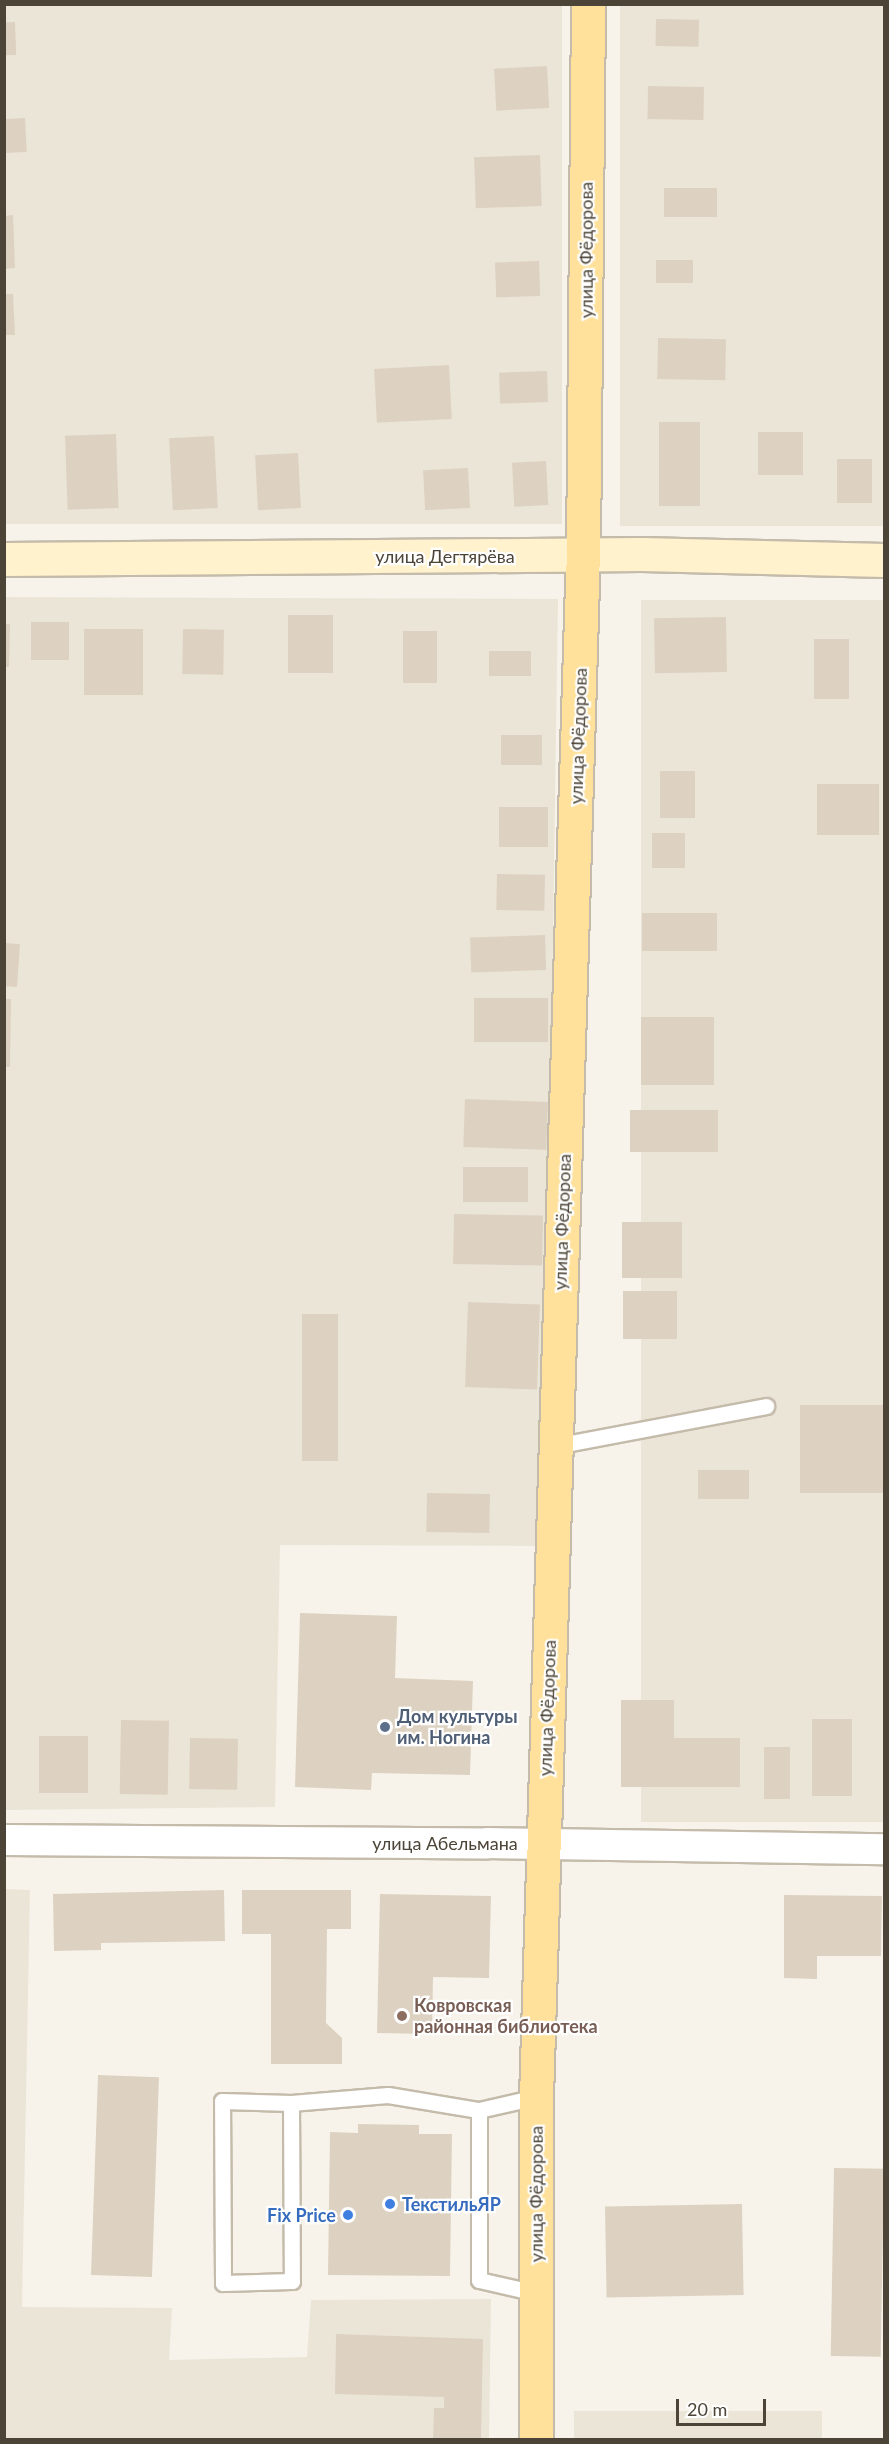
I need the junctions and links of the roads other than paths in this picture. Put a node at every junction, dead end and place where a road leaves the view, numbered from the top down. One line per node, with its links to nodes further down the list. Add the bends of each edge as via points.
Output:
1 (588, 4): 2 (main road, улица Фёдорова)
2 (583, 554): 3 (main road, улица Дегтярёва); 4 (main road, улица Дегтярёва); 6 (main road, улица Фёдорова)
3 (4, 559)
4 (885, 560)
5 (766, 1406): 6 (lane)
6 (555, 1446): 8 (main road, улица Фёдорова)
7 (4, 1840): 8 (street, улица Абельмана)
8 (543, 1844): 9 (street, улица Абельмана); 10 (main road, улица Фёдорова)
9 (885, 1849)
10 (536, 2097): 12 (lane); 13 (main road, улица Фёдорова)
11 (291, 2103): 11 (lane, via 222,2101 223,2283 292,2281); 12 (lane, via 388,2095)
12 (478, 2110): 13 (lane, via 479,2280)
13 (536, 2293): 14 (main road, улица Фёдорова)
14 (536, 2439)

